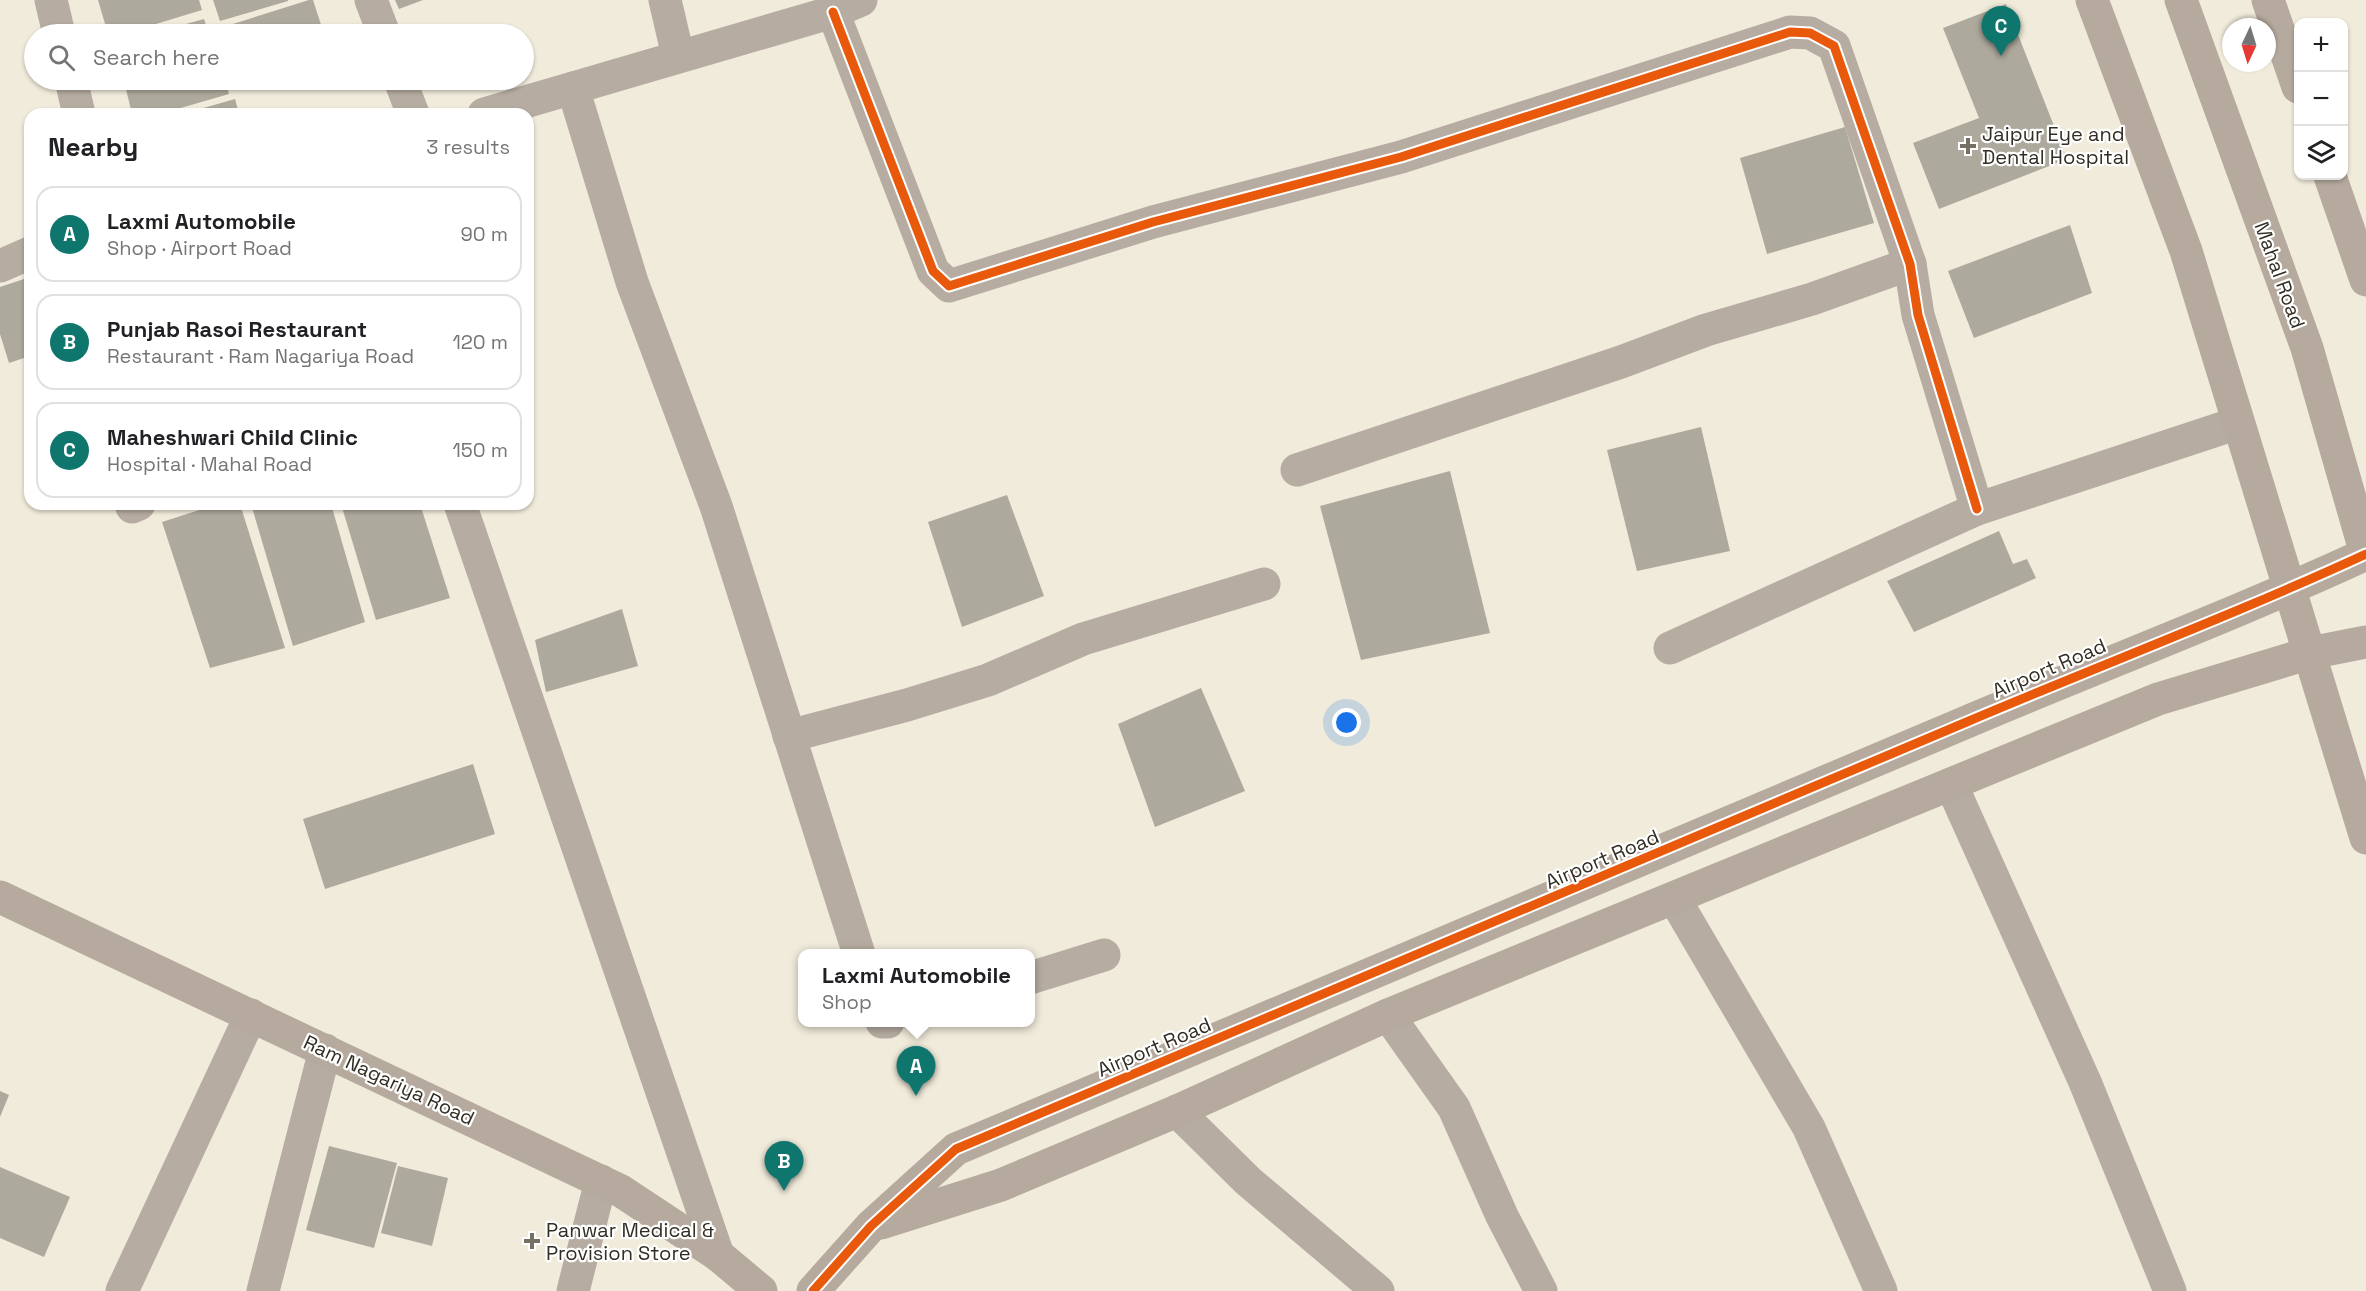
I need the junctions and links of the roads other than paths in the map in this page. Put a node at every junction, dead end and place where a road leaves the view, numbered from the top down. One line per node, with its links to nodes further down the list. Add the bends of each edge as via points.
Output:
1 (51, 0): 8 (street)
2 (371, 0): 9 (street)
3 (665, 0): 10 (street)
4 (2092, 0): 23 (street, via 2186,251)
5 (2181, 0): 27 (street, Mahal Road, via 2307,348)
6 (2268, 0): 11 (street)
7 (847, 6): 10 (street); 20 (street, via 933,271 949,286 1153,222 1401,157 1790,32 1810,33 1834,46)
8 (57, 24)
9 (380, 24)
10 (678, 56): 12 (street)
11 (2294, 75)
12 (573, 88): 17 (street); 33 (street, via 632,282 716,506)
13 (73, 90): 15 (street)
14 (404, 90): 16 (street)
15 (77, 108)
16 (411, 108)
17 (505, 108)
18 (2331, 180): 22 (street)
19 (24, 256): 21 (street)
20 (1910, 264): 24 (street); 25 (street, via 1918,315)
21 (0, 266)
22 (2366, 280)
23 (2238, 423): 25 (street); 29 (street)
24 (1297, 470)
25 (1977, 509): 31 (street)
26 (462, 510): 47 (street)
27 (2366, 554): 29 (street, Airport Road)
28 (1264, 584): 33 (street, via 1083,639 988,680)
29 (2289, 590): 32 (street); 46 (street, Airport Road, via 2129,652 956,1149)
30 (2366, 642): 32 (street)
31 (1670, 648)
32 (2310, 653): 34 (street, via 2158,699); 35 (street)
33 (789, 736): 38 (street)
34 (1951, 784): 37 (street); 56 (street, via 2085,1082)
35 (2366, 838)
36 (0, 897): 41 (street, Ram Nagariya Road)
37 (1674, 898): 42 (street); 55 (street, via 1809,1128)
38 (857, 949)
39 (1104, 955): 40 (street)
40 (1035, 976)
41 (251, 1015): 43 (street, Ram Nagariya Road); 48 (street)
42 (1388, 1015): 44 (street); 54 (street, via 1454,1108)
43 (325, 1050): 45 (street, Ram Nagariya Road); 49 (street)
44 (1177, 1111): 46 (street, via 1001,1185); 53 (street, via 1248,1181)
45 (601, 1181): 47 (street, Ram Nagariya Road); 50 (street)
46 (871, 1226): 52 (street)
47 (718, 1255): 51 (street, Ram Nagariya Road)
48 (122, 1291)
49 (263, 1291)
50 (573, 1291)
51 (761, 1291)
52 (813, 1291)
53 (1378, 1291)
54 (1540, 1291)
55 (1881, 1291)
56 (2170, 1291)

